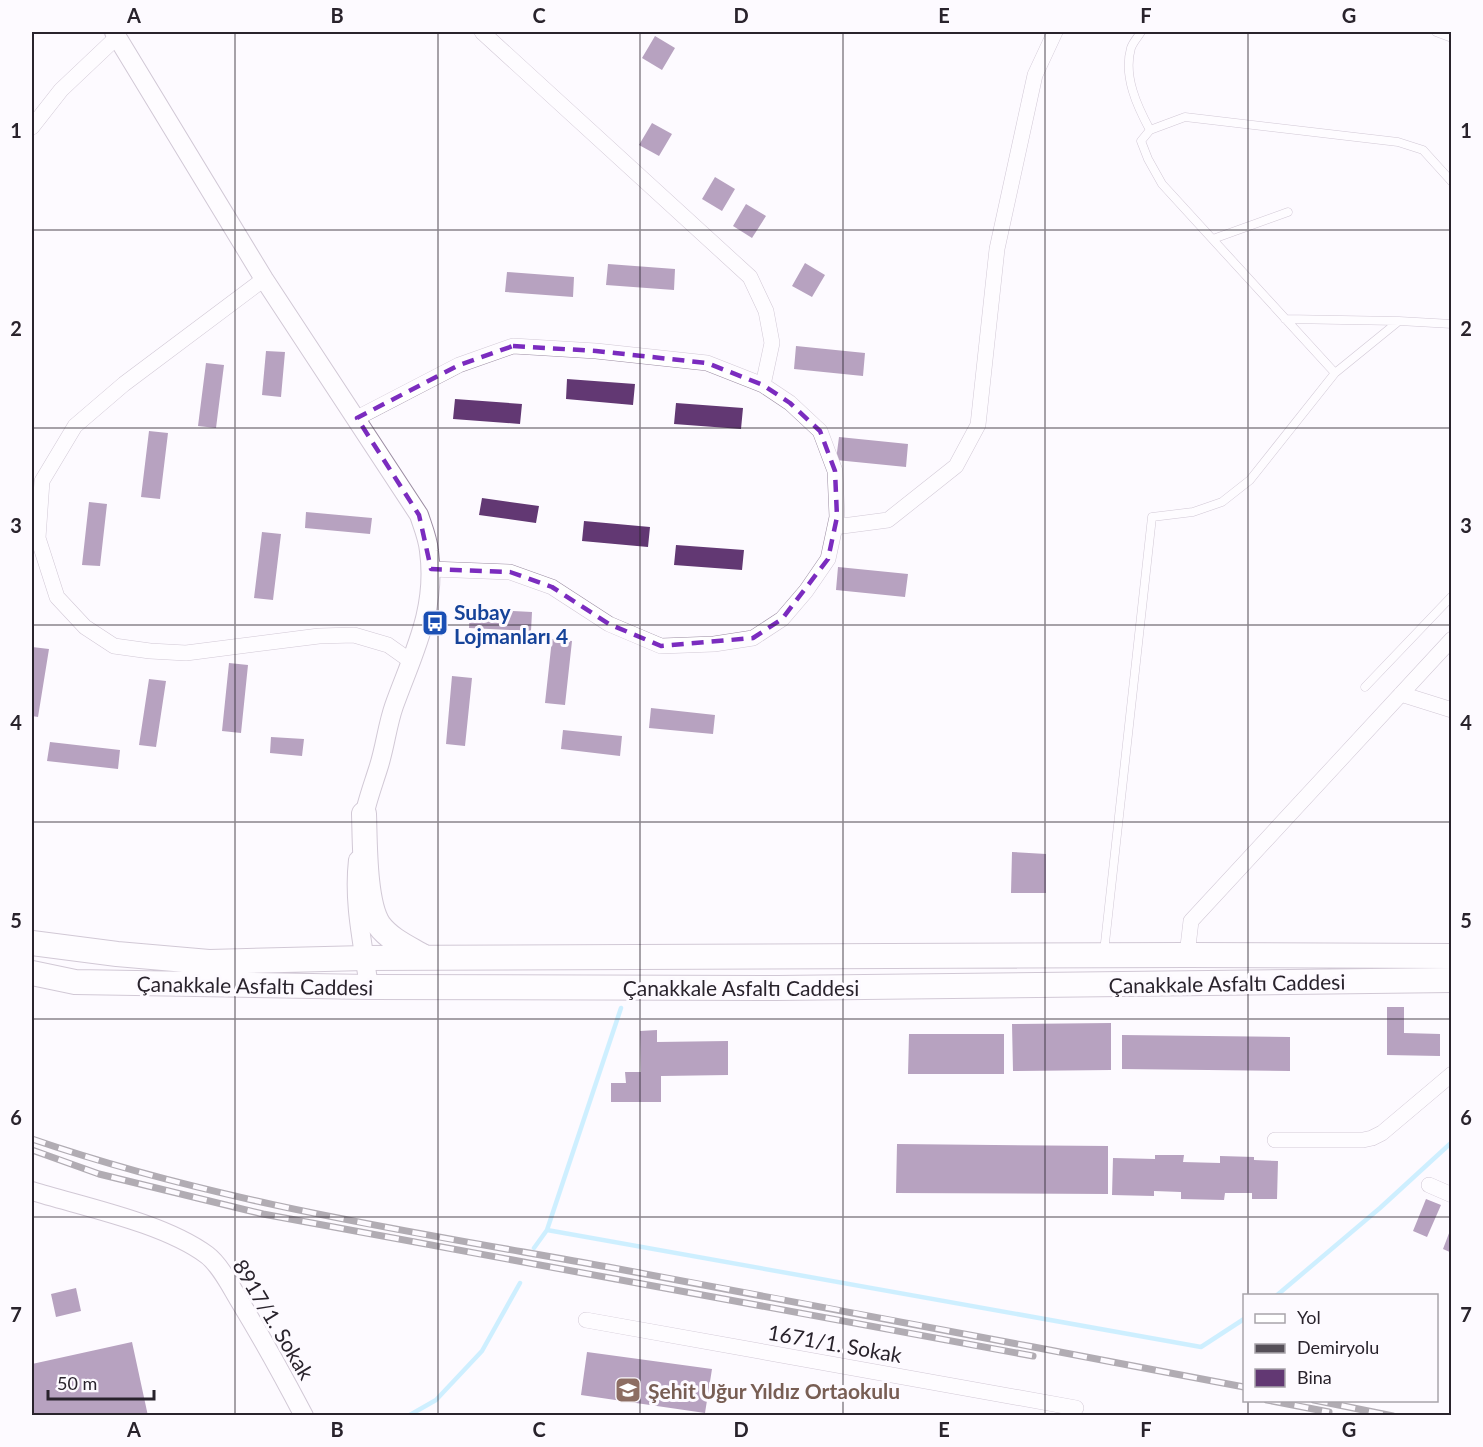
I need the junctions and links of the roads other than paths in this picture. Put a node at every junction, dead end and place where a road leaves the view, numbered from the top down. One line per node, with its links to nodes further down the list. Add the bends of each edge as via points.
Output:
1 (482, 32): 17 (street, via 750,277 766,311 772,343)
2 (1055, 32): 19 (street, via 1035,75 997,249 978,425 956,466 888,520)
3 (1142, 32): 8 (lane, via 1132,45 1129,60 1136,105)
4 (1436, 32): 6 (lane)
5 (115, 34): 7 (street, via 61,90); 12 (street)
6 (1452, 38)
7 (32, 127)
8 (1150, 130): 9 (lane, via 1185,117 1398,142 1423,150); 11 (lane, via 1141,141 1162,184)
9 (1452, 182)
10 (1288, 212): 11 (lane)
11 (1213, 239): 13 (lane)
12 (264, 279): 18 (street); 23 (street, via 124,384 75,426 42,481 39,538 57,597 85,627 114,646 186,652 354,634 388,645)
13 (1285, 319): 14 (lane); 16 (lane)
14 (1399, 321): 15 (lane); 16 (lane)
15 (1452, 324)
16 (1335, 373): 30 (lane, via 1250,480 1222,502 1193,512 1152,517)
17 (763, 385): 18 (street, via 707,363 513,346 459,365); 19 (street, via 820,431 835,471)
18 (357, 418): 20 (street, via 419,515)
19 (835, 527): 20 (street, via 828,559 782,619 753,638 714,644 661,646 609,624 552,587 510,572)
20 (431, 569): 23 (street, via 428,610)
21 (1452, 596): 24 (lane)
22 (1452, 639): 25 (street)
23 (412, 662): 27 (street, via 394,707)
24 (1365, 687)
25 (1401, 693): 26 (street); 29 (street, via 1191,921)
26 (1452, 710)
27 (364, 814): 32 (street, via 355,883); 33 (highway, via 369,894 378,924 392,939)
28 (32, 944): 32 (highway, Çanakkale Asfaltı Caddesi, via 209,962)
29 (1186, 955): 30 (highway, Çanakkale Asfaltı Caddesi); 31 (highway, Çanakkale Asfaltı Caddesi)
30 (1103, 956): 33 (highway, Çanakkale Asfaltı Caddesi)
31 (1452, 956)
32 (365, 958): 33 (highway, Çanakkale Asfaltı Caddesi); 37 (street)
33 (427, 958)
34 (32, 973): 37 (highway, Çanakkale Asfaltı Caddesi, via 86,983)
35 (1452, 980): 36 (highway, Çanakkale Asfaltı Caddesi)
36 (1399, 981): 37 (highway, Çanakkale Asfaltı Caddesi, via 777,988); 38 (highway)
37 (369, 987)
38 (1452, 992)
39 (1452, 1074): 40 (street, via 1372,1138)
40 (1275, 1140)
41 (1429, 1185): 43 (street)
42 (32, 1191): 46 (street, 8917/1. Sokak, via 180,1238 209,1257 265,1342)
43 (1452, 1195)
44 (586, 1320): 45 (street, 1671/1. Sokak)
45 (1077, 1408)
46 (304, 1416)

